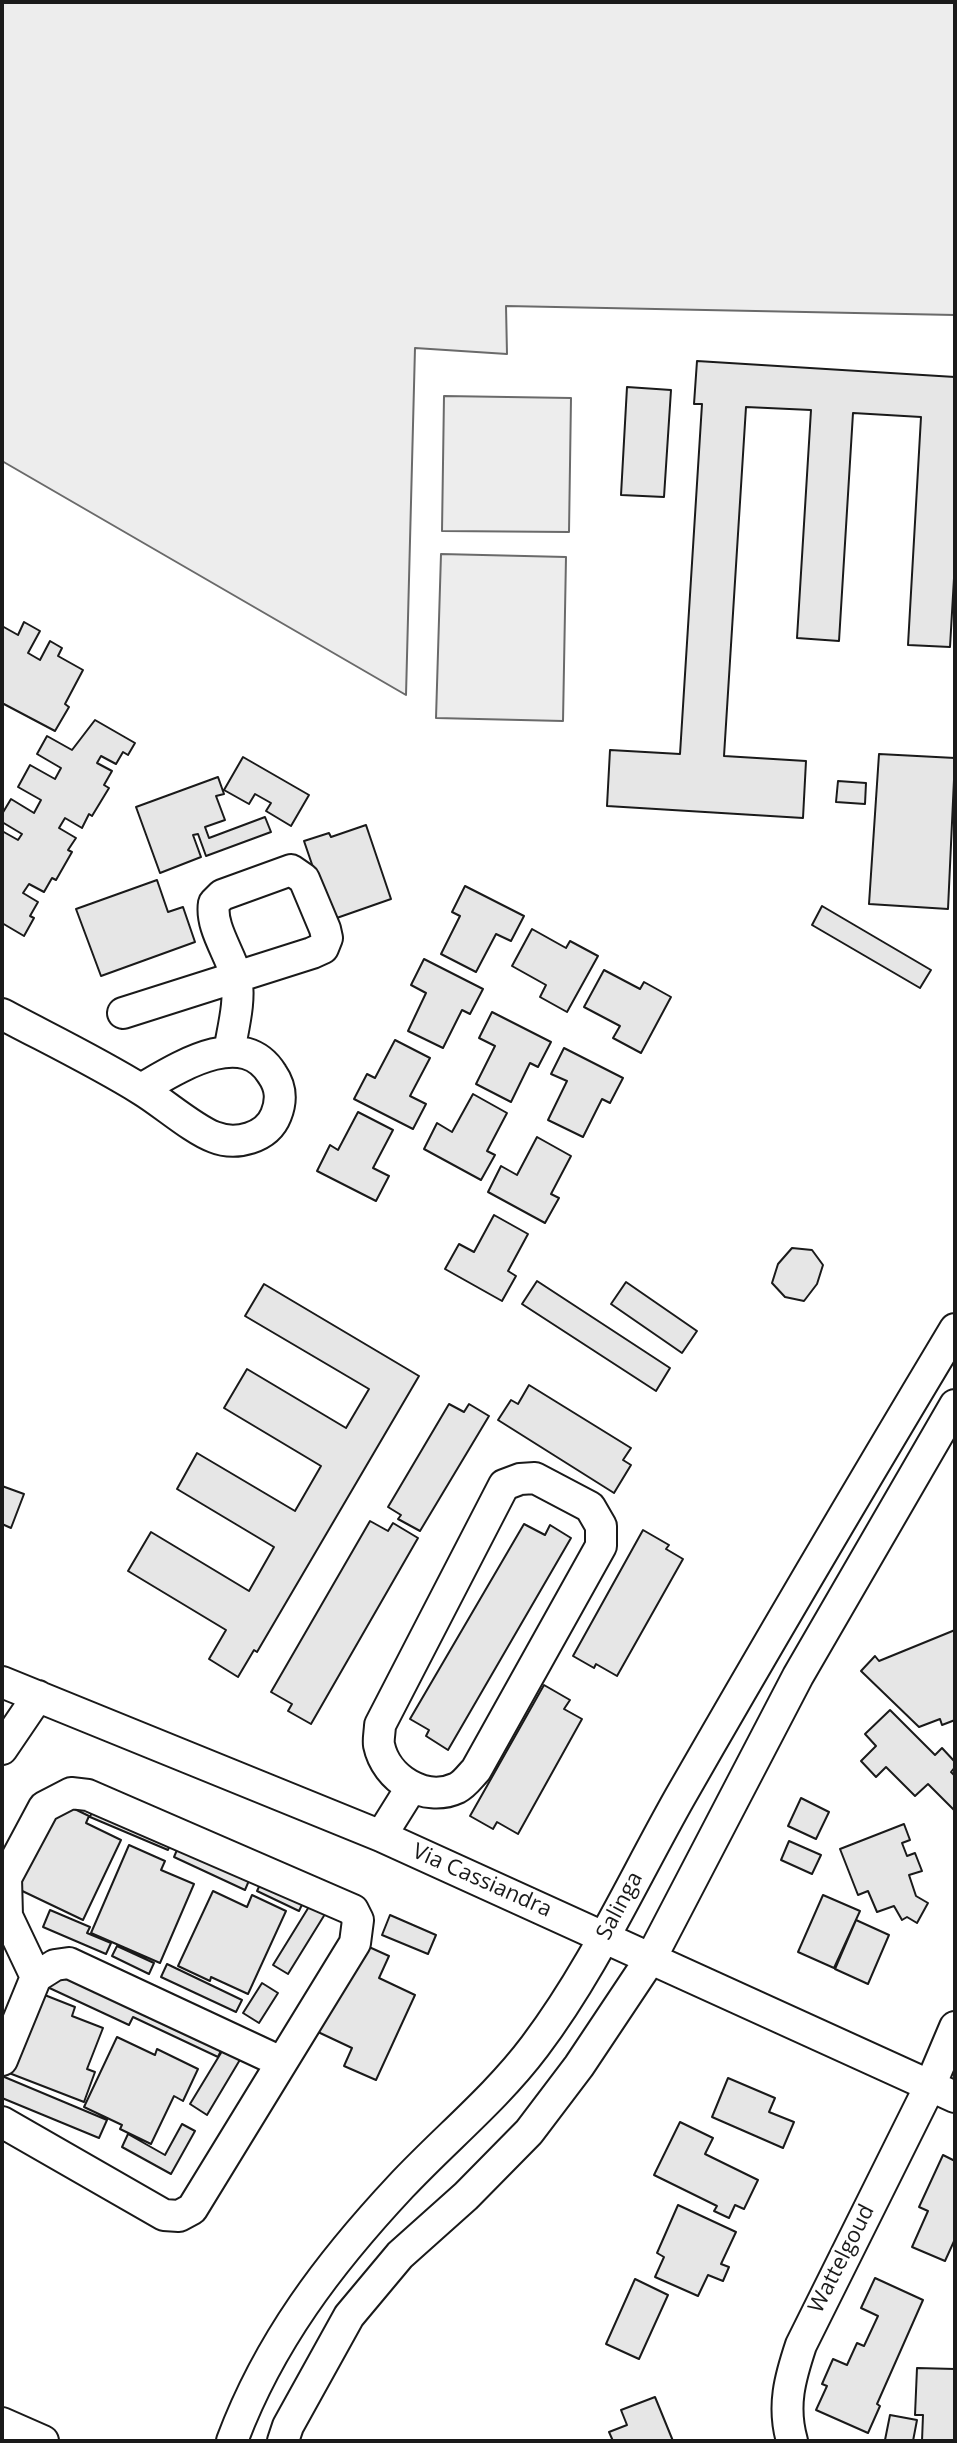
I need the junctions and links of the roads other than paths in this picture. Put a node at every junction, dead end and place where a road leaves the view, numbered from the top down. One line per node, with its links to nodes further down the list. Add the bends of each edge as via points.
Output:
1 (123, 1013): 3 (street, via 236,977)
2 (2, 1014): 4 (street)
3 (229, 1052): 4 (street, via 203,1057); 4 (street, via 263,1062 280,1090 273,1123 259,1135 237,1141 213,1137)
4 (141, 1089)
5 (955, 1329): 12 (street, Salinga, via 809,1572)
6 (955, 1405): 13 (street, via 798,1676)
7 (2, 1682): 8 (street, Via Cassiandra)
8 (38, 1696): 9 (street); 11 (street, Via Cassiandra)
9 (2, 1749)
10 (411, 1788): 10 (street, via 387,1765 379,1744 380,1725 504,1485 535,1478 590,1507 601,1526 601,1546 476,1770 460,1787 440,1793); 11 (street)
11 (381, 1836): 12 (street, Via Cassiandra)
12 (604, 1936): 13 (street, Via Cassiandra); 22 (street, Salinga, via 536,2045 350,2242 308,2297 274,2347)
13 (651, 1958): 18 (street, Via Cassiandra); 23 (street, via 529,2132 400,2255 349,2316)
14 (36, 1977): 16 (street); 17 (street, via 69,1963); 17 (street, via 7,1916 6,1878 44,1807 71,1793 88,1795 353,1910 358,1920 355,1943)
15 (955, 2027): 18 (street, Wattelgoud)
16 (2, 2060)
17 (281, 2062): 19 (street, via 192,2209 179,2216 164,2215)
18 (942, 2092): 24 (street, Wattelgoud, via 801,2345 787,2384)
19 (2, 2122)
20 (2, 2423): 21 (street)
21 (43, 2441)
22 (232, 2441)
23 (283, 2441)
24 (792, 2441)

